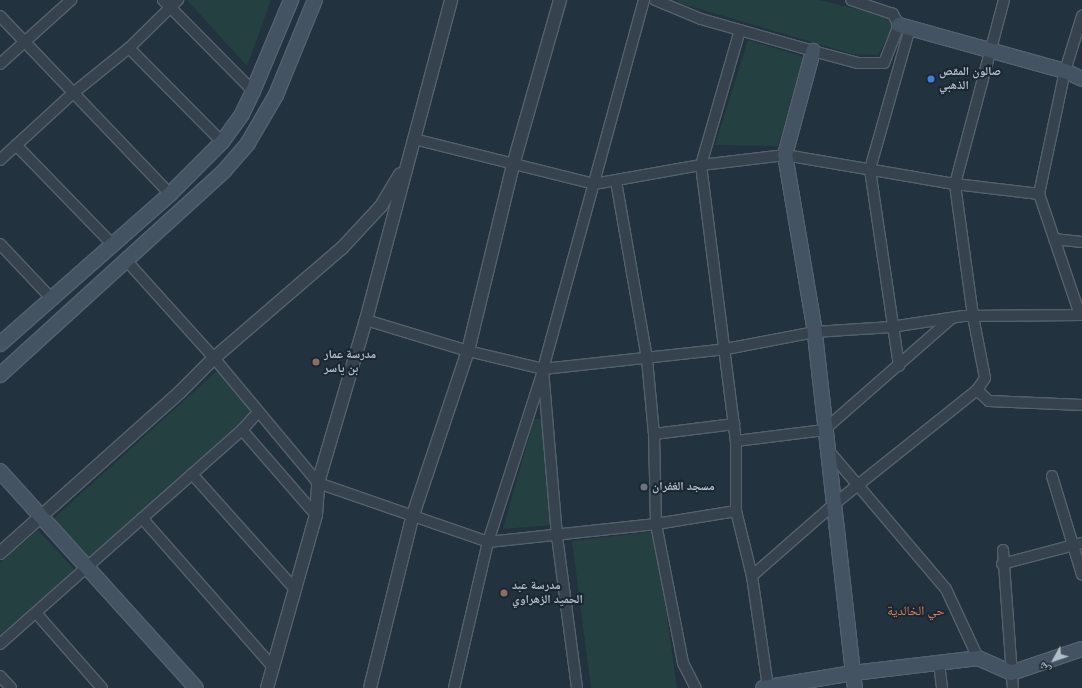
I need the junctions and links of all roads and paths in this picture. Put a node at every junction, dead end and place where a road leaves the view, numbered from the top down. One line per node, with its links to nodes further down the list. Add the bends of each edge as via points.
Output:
1 (71, 0): 17 (street)
2 (163, 0): 12 (street)
3 (178, 0): 12 (street)
4 (291, 0): 24 (main road)
5 (315, 0): 44 (main road, via 276,95 248,143 224,171)
6 (451, 0): 26 (street)
7 (560, 0): 33 (street)
8 (644, 0): 36 (street)
9 (655, 0): 16 (street, via 701,19)
10 (851, 0): 15 (street, via 893,14)
11 (1004, 0): 19 (street)
12 (170, 8): 18 (street); 24 (street)
13 (0, 16): 17 (street)
14 (1082, 16): 22 (street)
15 (905, 27): 19 (main road); 20 (street, via 884,63 858,63); 34 (street)
16 (740, 30): 20 (street); 32 (street)
17 (25, 42): 21 (street); 25 (street)
18 (129, 48): 25 (street); 27 (street)
19 (991, 50): 22 (main road); 37 (street)
20 (813, 52): 29 (main road)
21 (0, 64)
22 (1065, 71): 23 (main road); 39 (street)
23 (1082, 79)
24 (254, 91): 27 (main road, via 242,114)
25 (72, 94): 28 (street); 38 (street)
26 (414, 139): 31 (street); 33 (street)
27 (222, 142): 38 (main road)
28 (16, 145): 30 (street); 43 (street)
29 (785, 155): 32 (street); 34 (street); 51 (main road)
30 (0, 160)
31 (407, 162): 49 (street); 55 (street, via 381,206 342,248)
32 (701, 164): 35 (street); 53 (street)
33 (513, 165): 36 (street); 54 (street)
34 (870, 169): 37 (street); 50 (street)
35 (616, 180): 36 (street); 56 (street)
36 (594, 184): 58 (street)
37 (955, 184): 39 (street); 47 (street)
38 (170, 194): 43 (main road)
39 (1038, 194): 40 (street)
40 (1054, 238): 41 (street); 46 (street)
41 (1082, 242)
42 (0, 244): 45 (street)
43 (113, 245): 45 (main road)
44 (125, 259): 55 (street); 59 (main road)
45 (52, 299): 52 (main road)
46 (1081, 315): 47 (street)
47 (973, 316): 48 (street); 60 (street, via 985,378)
48 (952, 318): 50 (street); 57 (street)
49 (366, 320): 54 (street); 72 (street)
50 (891, 326): 51 (street); 57 (street)
51 (815, 332): 53 (street); 65 (main road)
52 (0, 344)
53 (726, 349): 56 (street); 63 (street)
54 (468, 351): 58 (street); 79 (street)
55 (214, 358): 62 (street); 77 (street, via 180,392)
56 (647, 359): 58 (street); 66 (street)
57 (899, 366): 65 (street)
58 (543, 369): 81 (street); 82 (street)
59 (0, 375)
60 (977, 390): 61 (street, via 989,401); 73 (street)
61 (1082, 405)
62 (258, 412): 64 (street); 72 (street)
63 (734, 424): 66 (street); 67 (street)
64 (242, 430): 70 (street); 76 (street)
65 (824, 430): 67 (street); 68 (main road)
66 (654, 434): 80 (street)
67 (736, 441): 75 (street)
68 (826, 448): 73 (street); 74 (main road)
69 (0, 471): 77 (main road)
70 (192, 474): 78 (street); 90 (street)
71 (1052, 476): 83 (street)
72 (318, 483): 76 (street); 79 (street)
73 (858, 485): 74 (street); 94 (street, via 946,589)
74 (833, 505): 89 (street); 97 (main road)
75 (736, 511): 80 (street); 89 (street)
76 (316, 515): 90 (street)
77 (41, 517): 85 (street); 87 (main road)
78 (142, 518): 87 (street); 96 (street)
79 (412, 518): 82 (street); 104 (street)
80 (656, 524): 81 (street); 107 (street, via 683,663)
81 (557, 536): 82 (street); 106 (street)
82 (488, 542): 105 (street)
83 (1077, 544): 86 (street); 88 (street)
84 (1003, 550): 86 (street)
85 (0, 553)
86 (1002, 564): 98 (street)
87 (87, 567): 91 (street); 102 (main road)
88 (1082, 575)
89 (752, 576): 108 (street)
90 (295, 589): 96 (street)
91 (36, 613): 92 (street); 101 (street)
92 (0, 644)
93 (1082, 649): 98 (main road)
94 (978, 658): 95 (main road); 98 (main road)
95 (939, 663): 97 (main road); 110 (street)
96 (273, 667): 103 (street)
97 (852, 673): 108 (main road); 109 (main road)
98 (1011, 673): 111 (street)
99 (0, 676): 100 (street)
100 (11, 688)
101 (102, 688)
102 (196, 688)
103 (267, 688)
104 (370, 688)
105 (454, 688)
106 (577, 688)
107 (696, 688)
108 (765, 688)
109 (854, 688)
110 (942, 688)
111 (1013, 688)

